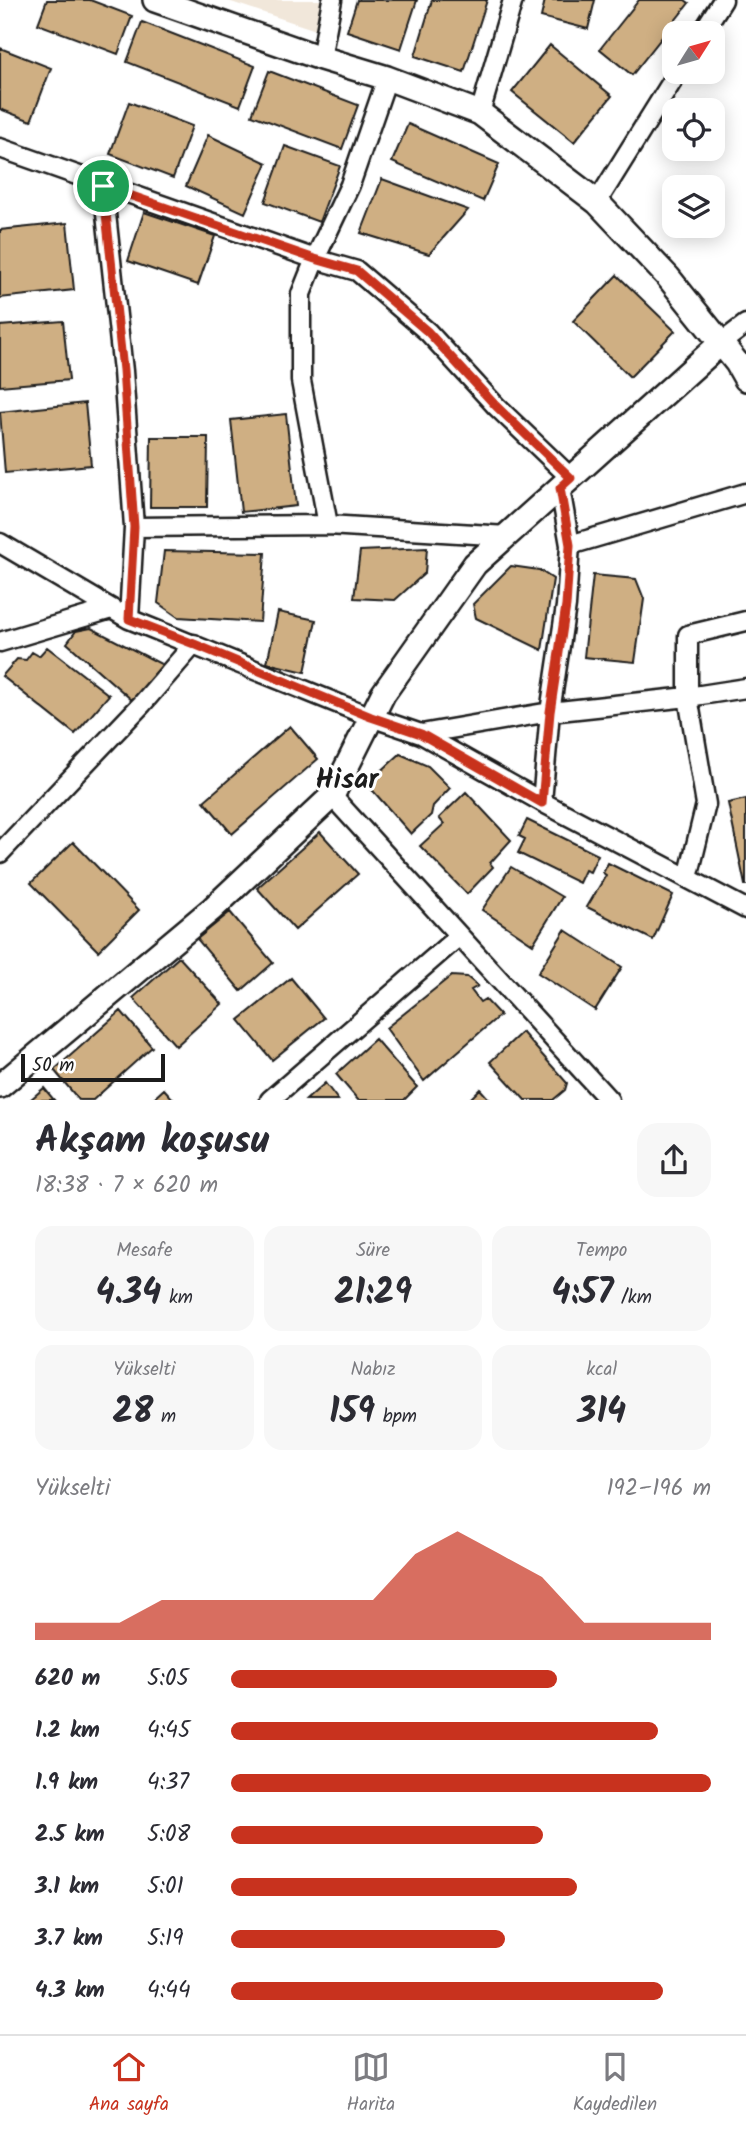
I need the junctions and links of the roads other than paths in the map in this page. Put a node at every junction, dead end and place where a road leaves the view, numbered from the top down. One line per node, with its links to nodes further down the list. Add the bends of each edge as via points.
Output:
1 (155, 0): 6 (street)
2 (332, 0): 6 (street)
3 (513, 0): 9 (street)
4 (723, 0): 5 (street)
5 (710, 21)
6 (321, 58): 7 (street)
7 (387, 78): 9 (street); 13 (street, via 350,185)
8 (671, 84): 12 (street)
9 (480, 113): 12 (street)
10 (0, 148): 11 (street)
11 (103, 186): 13 (street); 20 (street)
12 (597, 202): 15 (street, via 668,277)
13 (315, 259): 17 (street, via 357,271 418,323); 19 (street, via 301,294 301,381)
14 (746, 324): 15 (street)
15 (721, 343): 16 (street); 17 (street)
16 (746, 379)
17 (566, 483): 21 (street); 23 (street)
18 (746, 493): 23 (street)
19 (328, 525): 20 (street); 21 (street)
20 (134, 527): 25 (street)
21 (507, 536): 32 (street, via 475,564)
22 (0, 543): 24 (street)
23 (570, 545): 31 (street)
24 (111, 609): 25 (street); 27 (street)
25 (129, 619): 28 (street)
26 (746, 621): 30 (street, via 688,635)
27 (0, 642)
28 (194, 644): 32 (street); 36 (street)
29 (746, 688): 30 (street)
30 (688, 697): 31 (street); 37 (street, via 706,804)
31 (550, 712): 33 (street); 35 (street)
32 (371, 717): 33 (street); 34 (street)
33 (421, 734): 35 (street)
34 (332, 796): 39 (street); 40 (street, via 212,909)
35 (542, 803): 37 (street)
36 (0, 853)
37 (688, 878): 38 (street)
38 (746, 909)
39 (459, 936): 41 (street); 42 (street)
40 (0, 1086)
41 (607, 1099)
42 (270, 1100)

